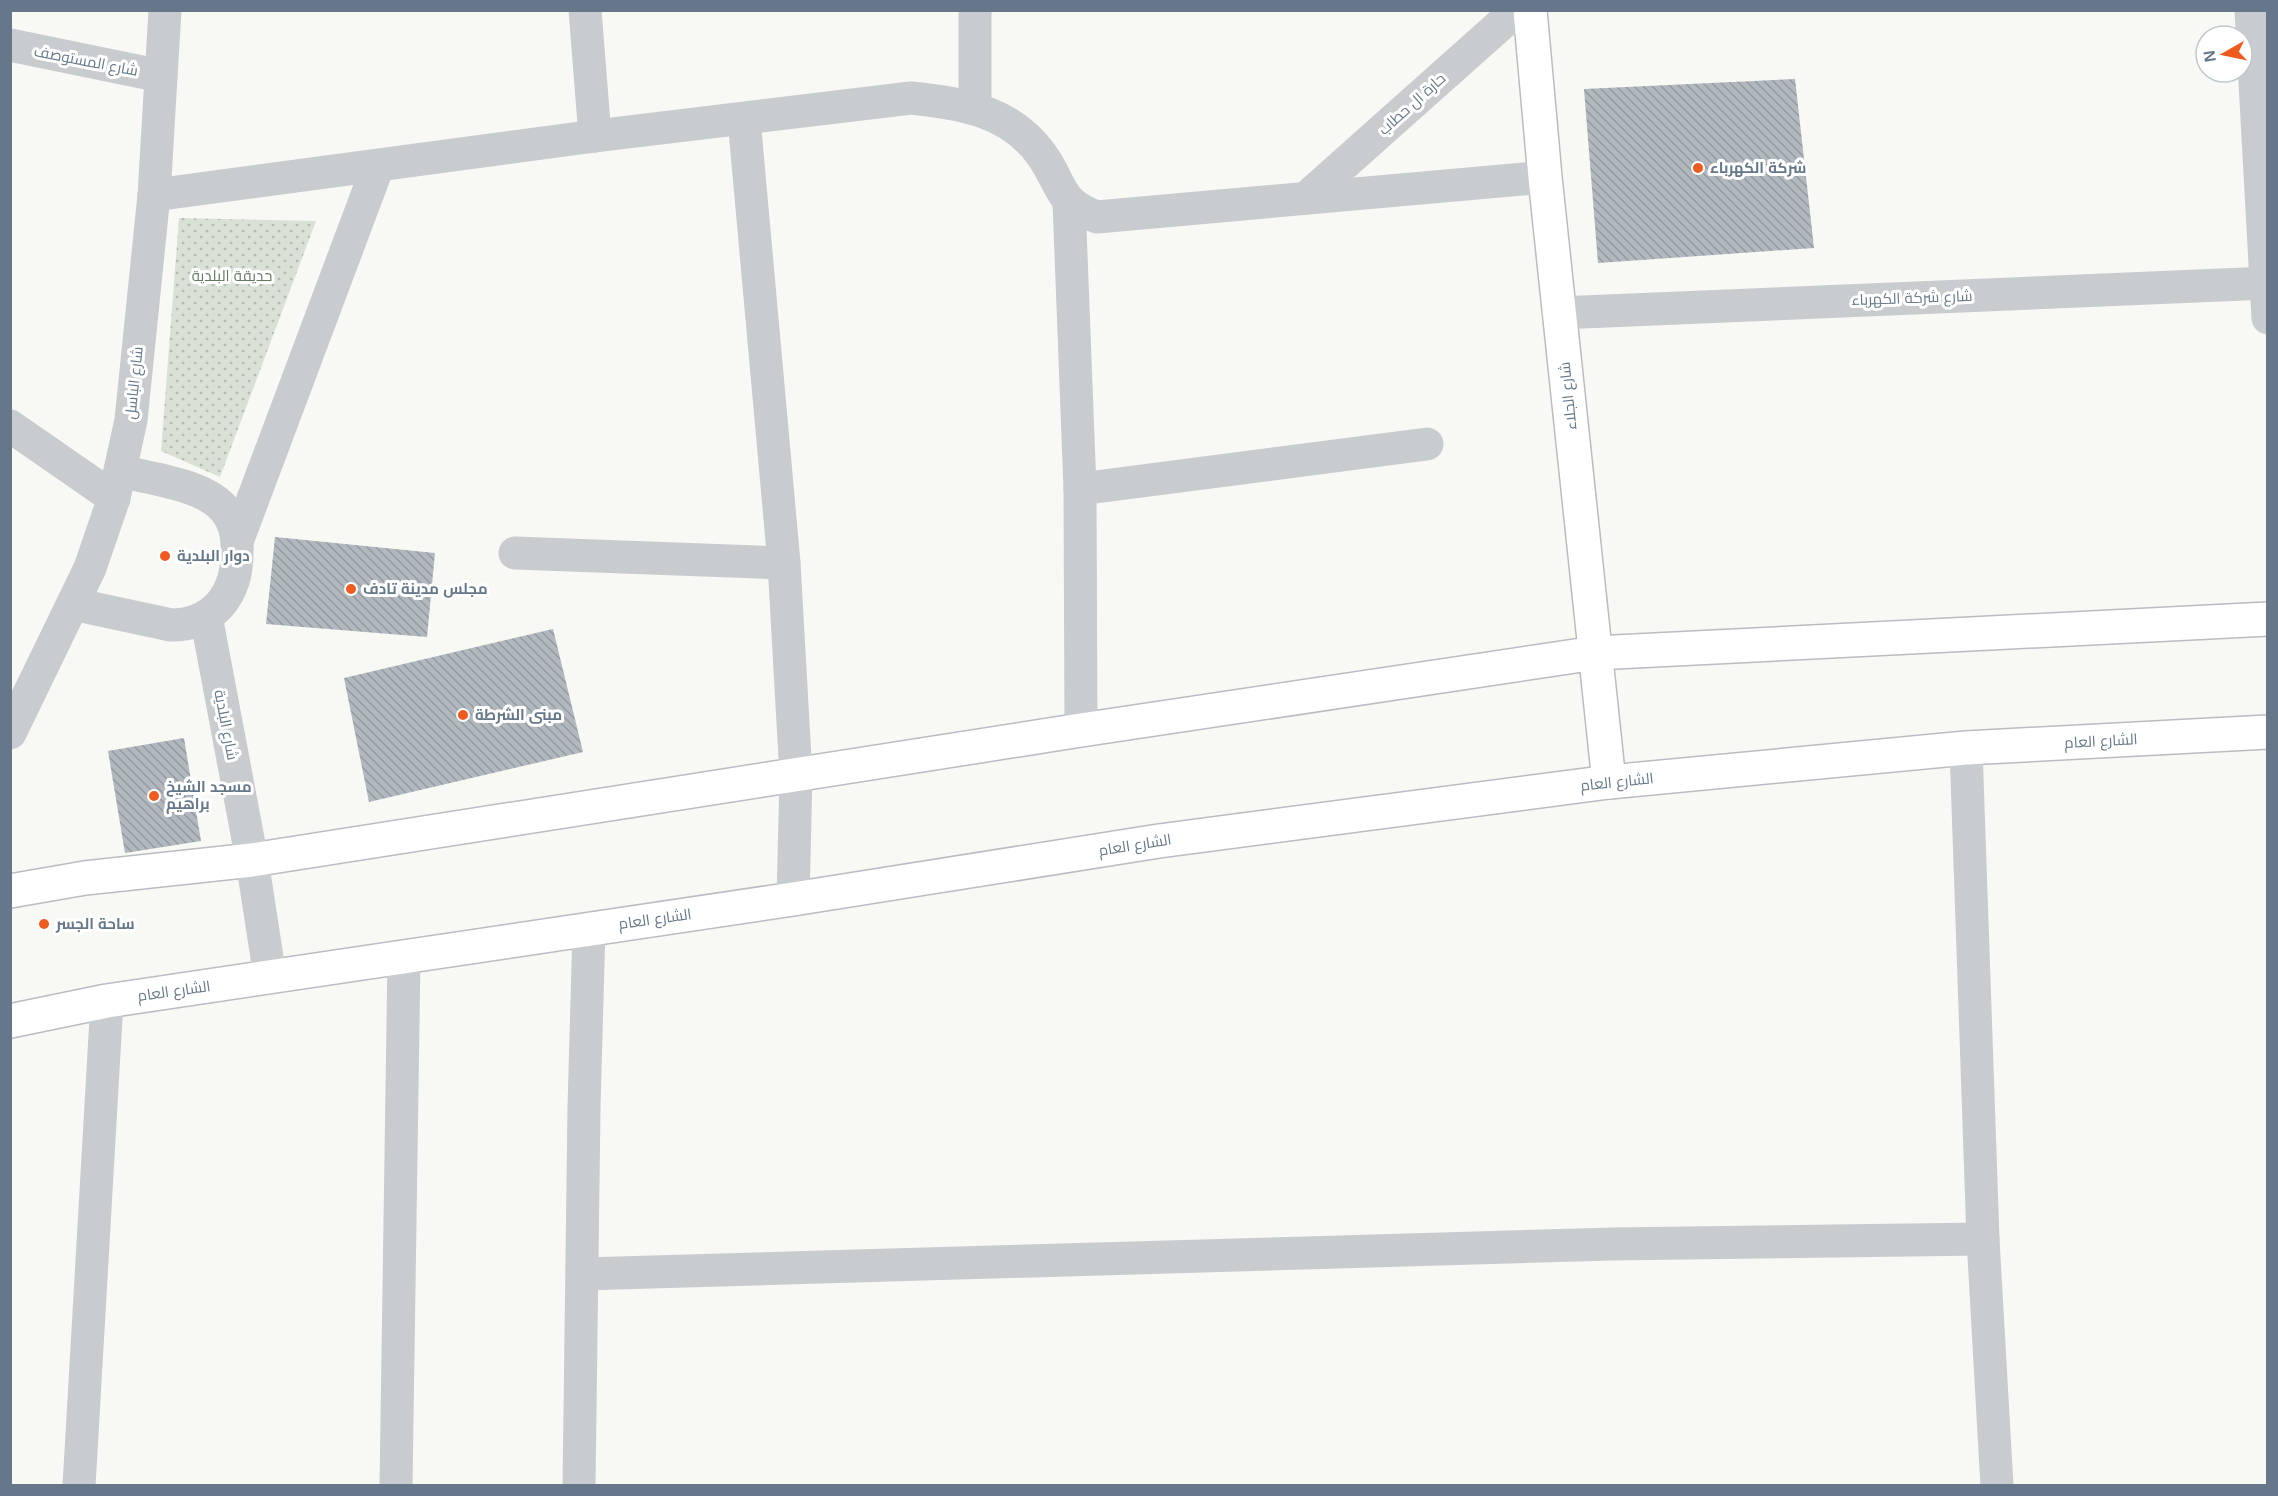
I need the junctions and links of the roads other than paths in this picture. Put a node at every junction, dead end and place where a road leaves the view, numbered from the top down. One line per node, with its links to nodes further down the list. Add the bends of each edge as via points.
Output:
1 (165, 10): 8 (street, شارع الباسل)
2 (585, 10): 11 (street)
3 (975, 10): 9 (street)
4 (1517, 10): 15 (street, حارة ال حطاب)
5 (1530, 10): 13 (main road, شارع الجلاء)
6 (2252, 10): 17 (street)
7 (10, 45): 8 (street, شارع المستوصف)
8 (161, 76): 14 (street, شارع الباسل)
9 (975, 108): 10 (street, via 911,98); 16 (street, via 997,116 1031,141)
10 (744, 119): 11 (street); 26 (street)
11 (595, 136): 12 (street)
12 (378, 166): 14 (street); 24 (street)
13 (1545, 177): 15 (street); 18 (main road, شارع الجلاء)
14 (154, 195): 22 (street, شارع الباسل, via 131,420)
15 (1306, 198): 16 (street, via 1097,217)
16 (1069, 202): 23 (street)
17 (2266, 283): 18 (street, شارع شركة الكهرباء); 19 (street)
18 (1559, 313): 30 (main road, شارع الجلاء)
19 (2268, 318)
20 (10, 426): 22 (street)
21 (1427, 444): 23 (street)
22 (117, 484): 24 (street, via 189,487 225,510); 27 (street, شارع الباسل, via 93,560)
23 (1080, 489): 31 (street)
24 (238, 539): 28 (street, via 232,585 217,608)
25 (515, 553): 26 (street)
26 (784, 563): 35 (street)
27 (73, 604): 28 (street, via 171,625); 33 (street, شارع الباسل)
28 (206, 616): 37 (street, شارع البلدية)
29 (2268, 619): 30 (main road)
30 (1595, 653): 31 (main road); 36 (main road, شارع الجلاء)
31 (1081, 730): 35 (main road)
32 (2268, 732): 34 (main road, الشارع العام)
33 (10, 733)
34 (1966, 748): 36 (main road, الشارع العام); 45 (street)
35 (796, 776): 37 (main road); 39 (street)
36 (1609, 782): 39 (main road, الشارع العام, via 1159,841)
37 (252, 860): 38 (main road, via 85,878); 42 (street, شارع البلدية)
38 (10, 891)
39 (793, 899): 40 (main road, الشارع العام)
40 (590, 929): 41 (main road, الشارع العام); 46 (street)
41 (404, 957): 42 (main road, الشارع العام); 48 (street)
42 (270, 977): 43 (main road, الشارع العام)
43 (107, 1001): 44 (main road, الشارع العام); 47 (street)
44 (10, 1021)
45 (1983, 1239): 46 (street, via 1612,1244); 50 (street)
46 (583, 1274): 49 (street)
47 (79, 1485)
48 (396, 1485)
49 (579, 1485)
50 (1997, 1485)

